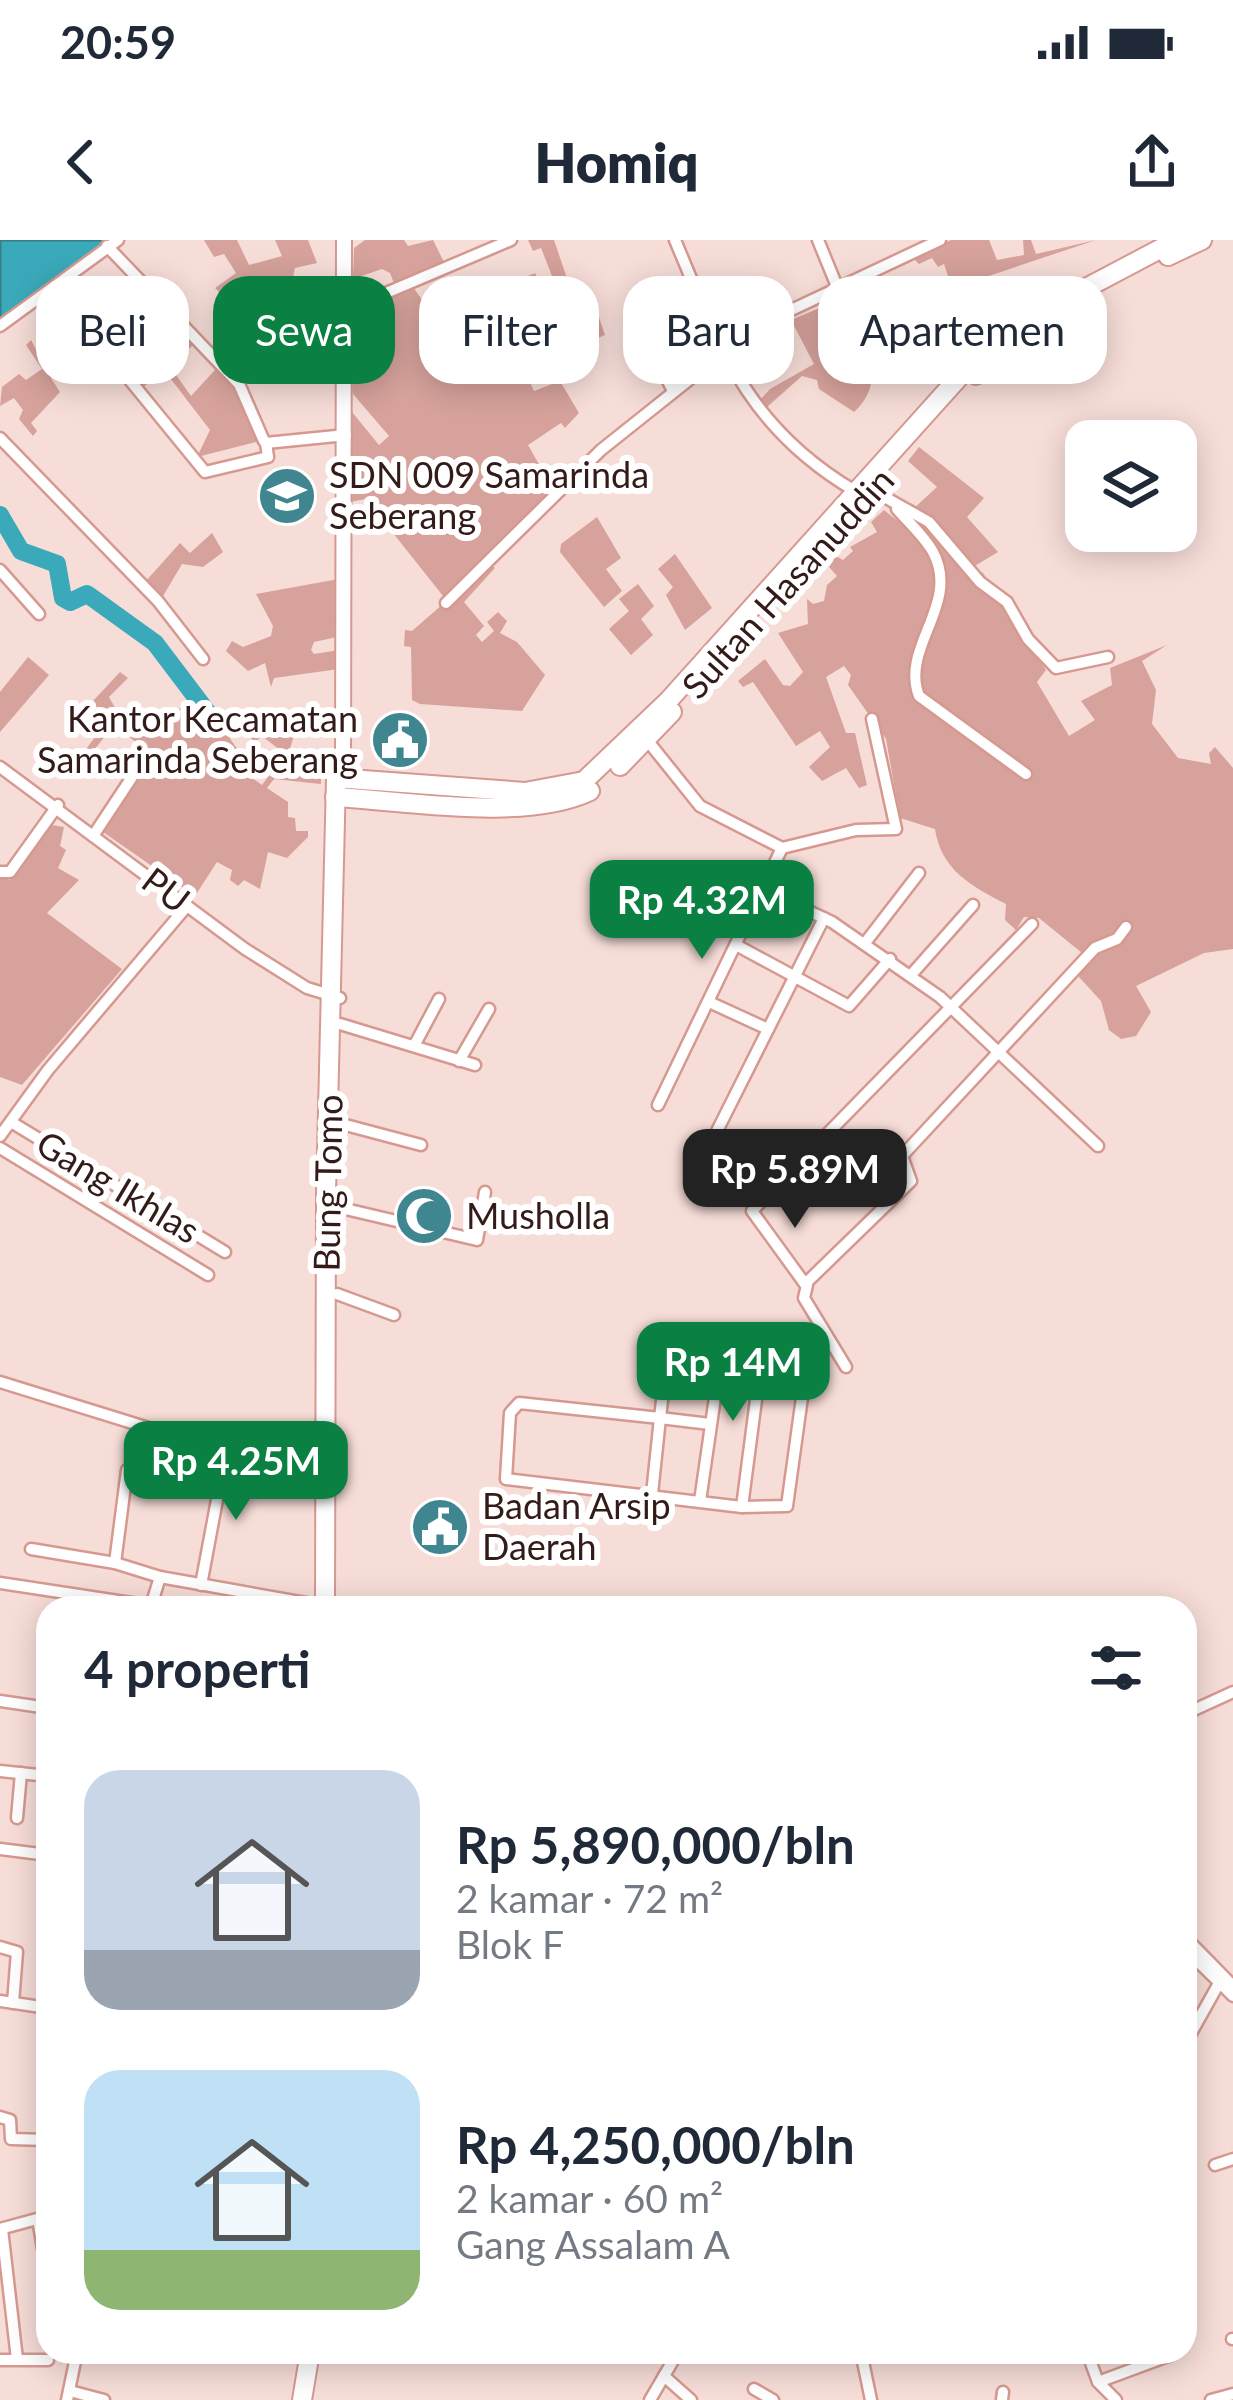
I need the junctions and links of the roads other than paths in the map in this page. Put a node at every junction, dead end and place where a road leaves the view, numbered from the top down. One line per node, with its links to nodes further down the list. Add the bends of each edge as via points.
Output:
1 (344, 240): 9 (street, Bung Tomo)
2 (511, 240): 15 (street)
3 (676, 240): 10 (street)
4 (818, 240): 11 (street)
5 (940, 240): 12 (street)
6 (1177, 240): 13 (main road, Sultan Hasanuddin)
7 (1202, 240): 14 (main road, Sultan Hasanuddin)
8 (113, 243): 16 (street); 26 (street, via 239,384)
9 (345, 276)
10 (691, 276)
11 (833, 276)
12 (865, 276)
13 (1107, 279)
14 (1107, 284)
15 (395, 289)
16 (0, 326)
17 (133, 384): 26 (street, via 203,470 268,457)
18 (346, 384): 24 (street, Bung Tomo)
19 (669, 384): 23 (street)
20 (678, 384): 23 (street)
21 (746, 384): 27 (street, via 787,444)
22 (955, 384): 27 (main road, Sultan Hasanuddin)
23 (672, 389): 30 (street)
24 (346, 435): 26 (street); 39 (street, Bung Tomo)
25 (0, 438): 33 (street, via 158,601)
26 (265, 442)
27 (863, 490): 28 (street); 35 (main road, Sultan Hasanuddin)
28 (897, 509): 32 (street, via 929,522 1007,602 1056,668); 37 (street, via 941,573 934,619 913,670 919,696)
29 (0, 570): 31 (street)
30 (446, 603)
31 (39, 614)
32 (1108, 657)
33 (203, 659)
34 (872, 719): 42 (street, via 896,829)
35 (643, 734): 39 (main road, Sultan Hasanuddin, via 584,781 525,792 476,797); 42 (street, via 711,814)
36 (0, 767): 40 (street, PU)
37 (1026, 774)
38 (133, 776): 41 (street)
39 (340, 782): 56 (main road, Bung Tomo)
40 (58, 806): 41 (street, PU); 43 (street, via 10,872)
41 (93, 836): 47 (street, PU)
42 (782, 848): 45 (street)
43 (0, 872)
44 (919, 873): 51 (street)
45 (763, 893): 48 (street); 52 (street)
46 (974, 904): 55 (street)
47 (187, 906): 56 (street, PU, via 285,976); 69 (street)
48 (824, 918): 51 (street); 54 (street)
49 (1032, 924): 59 (street)
50 (1126, 927): 64 (street, via 1095,949)
51 (866, 943): 53 (street)
52 (736, 945): 54 (street); 58 (street)
53 (890, 959): 54 (street, via 849,1006); 55 (street)
54 (796, 974): 62 (street)
55 (911, 975): 59 (street)
56 (335, 997): 61 (main road, Bung Tomo); 78 (main road, Bung Tomo)
57 (439, 999): 63 (street)
58 (709, 1002): 62 (street); 67 (street)
59 (953, 1008): 64 (street); 81 (street, via 752,1211)
60 (489, 1009): 65 (street)
61 (340, 1024): 63 (street); 70 (main road, Bung Tomo)
62 (768, 1029): 74 (street)
63 (414, 1046): 65 (street)
64 (999, 1052): 73 (street); 81 (street, via 902,1156 911,1181)
65 (459, 1061): 66 (street)
66 (475, 1065)
67 (658, 1105)
68 (0, 1112): 69 (street, Gang Ikhlas)
69 (12, 1121): 71 (street); 79 (street, Gang Ikhlas)
70 (338, 1123): 72 (street); 77 (main road, Bung Tomo)
71 (0, 1136)
72 (421, 1145)
73 (1098, 1146)
74 (709, 1147)
75 (0, 1148): 80 (street)
76 (485, 1192): 77 (street, via 477,1240)
77 (338, 1207): 78 (main road, Bung Tomo)
78 (332, 1244): 82 (main road, Bung Tomo); 92 (main road, Bung Tomo)
79 (225, 1252)
80 (208, 1275)
81 (808, 1285): 86 (street, via 804,1298)
82 (337, 1294): 83 (street); 92 (main road, Bung Tomo)
83 (394, 1315)
84 (723, 1342): 85 (street); 88 (street, via 672,1339); 89 (street)
85 (763, 1346): 95 (street); 95 (street, via 803,1351 810,1362 790,1503)
86 (846, 1367)
87 (0, 1382): 90 (street)
88 (660, 1418): 89 (street); 93 (street); 93 (street, via 523,1402 510,1413 506,1478)
89 (710, 1424): 94 (street)
90 (226, 1452): 92 (street); 100 (street)
91 (127, 1470): 97 (street)
92 (331, 1474): 104 (main road, Bung Tomo)
93 (652, 1493): 94 (street)
94 (700, 1501): 95 (street)
95 (742, 1507)
96 (32, 1549): 97 (street)
97 (116, 1563): 98 (street)
98 (160, 1577): 100 (street); 102 (street)
99 (0, 1583): 101 (street)
100 (202, 1585): 103 (street)
101 (85, 1596)
102 (154, 1596)
103 (265, 1596)
104 (328, 1596)
105 (1233, 1692): 108 (street)
106 (0, 1701): 107 (street)
107 (36, 1706)
108 (1197, 1708)
109 (0, 1771): 110 (street)
110 (21, 1773): 111 (street); 112 (street)
111 (36, 1775)
112 (17, 1817)
113 (0, 1849): 114 (street)
114 (36, 1854)
115 (0, 1946): 120 (street, via 16,1950)
116 (1197, 1950): 118 (street)
117 (1197, 1958): 118 (street)
118 (1225, 1981): 119 (street); 122 (street)
119 (1233, 1996)
120 (6, 2002): 121 (street)
121 (36, 2006)
122 (1197, 2025)
123 (0, 2117): 124 (street, via 10,2120 10,2139)
124 (36, 2140)
125 (1233, 2159): 126 (street)
126 (1215, 2165)
127 (36, 2219): 128 (street)
128 (1, 2229): 129 (street)
129 (17, 2359): 130 (street); 131 (street)
130 (0, 2360)
131 (36, 2360)
132 (75, 2364): 143 (street)
133 (300, 2364): 145 (main road)
134 (307, 2364): 145 (main road)
135 (670, 2364): 139 (street)
136 (864, 2364): 149 (street)
137 (1091, 2364): 140 (street)
138 (1146, 2364): 140 (street)
139 (664, 2376): 146 (street); 147 (street)
140 (1097, 2382): 150 (street)
141 (754, 2389): 148 (street)
142 (1233, 2394): 151 (street)
143 (68, 2396): 144 (street)
144 (104, 2400)
145 (298, 2400)
146 (650, 2400)
147 (691, 2400)
148 (772, 2400)
149 (871, 2400)
150 (1116, 2400)
151 (1211, 2400)

